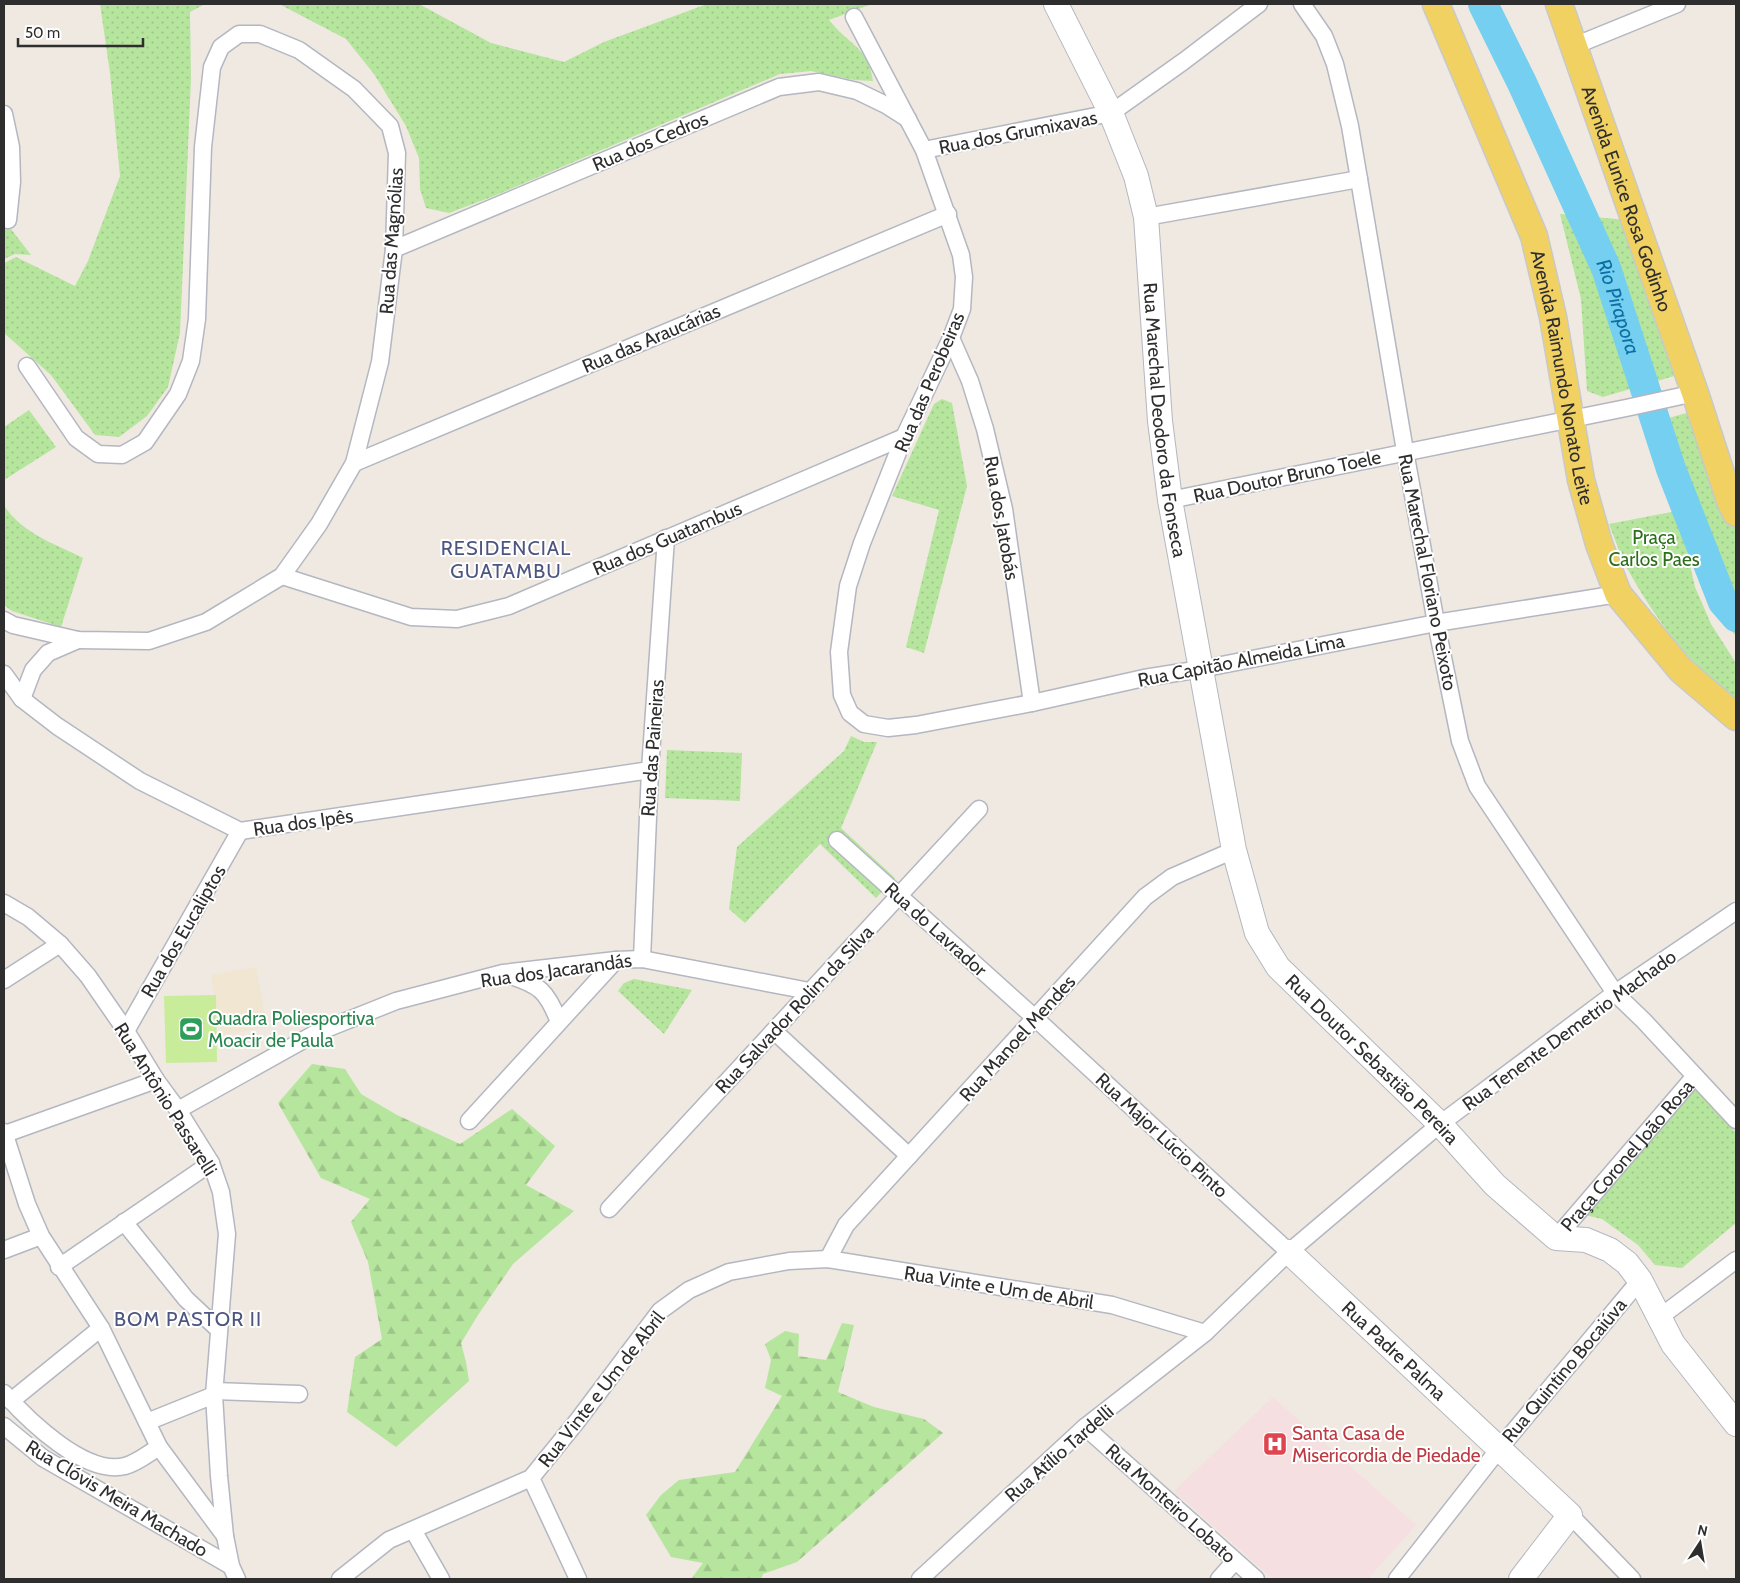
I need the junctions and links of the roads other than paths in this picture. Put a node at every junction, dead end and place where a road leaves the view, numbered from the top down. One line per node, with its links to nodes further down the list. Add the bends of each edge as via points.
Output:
1 (1056, 4): 9 (street, Rua Marechal Deodoro da Fonseca)
2 (1259, 4): 9 (street)
3 (1302, 4): 13 (street, Rua Marechal Floriano Peixoto, via 1324,36 1335,64)
4 (1436, 4): 21 (main road, Avenida Raimundo Nonato Leite, via 1534,236 1553,318)
5 (1559, 4): 8 (main road, Avenida Eunice Rosa Godinho)
6 (1677, 4): 8 (street)
7 (854, 17): 11 (street, Rua das Perobeiras)
8 (1574, 46): 20 (main road, Avenida Eunice Rosa Godinho)
9 (1111, 113): 12 (street, Rua dos Grumixavas); 15 (street, Rua Marechal Deodoro da Fonseca, via 1136,176)
10 (4, 114): 16 (street, via 11,147)
11 (908, 119): 12 (street, Rua das Perobeiras); 17 (street, Rua dos Cedros, via 857,91 819,82 779,87)
12 (924, 150): 14 (street, Rua das Perobeiras)
13 (1359, 179): 15 (street); 23 (street, Rua Marechal Floriano Peixoto)
14 (948, 214): 18 (street, Rua das Perobeiras, via 961,254 964,277 962,309); 24 (street, Rua das Araucárias)
15 (1146, 217): 25 (street, Rua Marechal Deodoro da Fonseca, via 1160,421)
16 (8, 220)
17 (394, 249): 19 (street, Rua das Magnólias, via 398,153 390,126 354,88 299,50 260,34 239,34 220,47 212,67 203,147 197,319 191,361 178,394 145,442 122,455 98,454 76,438); 24 (street, Rua das Magnólias, via 380,362)
18 (952, 338): 22 (street, Rua das Perobeiras); 36 (street, Rua dos Jatobás, via 985,429 1004,509)
19 (27, 366)
20 (1688, 394): 21 (street, Rua Doutor Bruno Toele); 26 (main road, Avenida Eunice Rosa Godinho)
21 (1570, 419): 23 (street, Rua Doutor Bruno Toele); 29 (main road, Avenida Raimundo Nonato Leite, via 1581,480 1599,544)
22 (904, 437): 27 (street, Rua dos Guatambus); 38 (street, Rua das Perobeiras, via 848,586 839,652 842,695 850,713)
23 (1404, 452): 25 (street, Rua Doutor Bruno Toele); 31 (street, Rua Marechal Floriano Peixoto)
24 (354, 463): 28 (street, Rua das Magnólias)
25 (1170, 500): 33 (street, Rua Marechal Deodoro da Fonseca)
26 (1736, 513)
27 (666, 538): 28 (street, Rua dos Guatambus, via 509,606 457,619 411,617); 39 (street, Rua das Paineiras)
28 (282, 576): 32 (street, Rua das Magnólias, via 206,622 149,641)
29 (1618, 594): 31 (street, Rua Capitão Almeida Lima); 37 (main road, Avenida Raimundo Nonato Leite, via 1681,670)
30 (4, 620): 32 (street, Rua das Magnólias)
31 (1436, 623): 33 (street, Rua Capitão Almeida Lima); 53 (street, Rua Marechal Floriano Peixoto, via 1460,741 1477,786)
32 (78, 640): 35 (street, via 48,653 33,670)
33 (1201, 669): 36 (street, Rua Capitão Almeida Lima); 43 (street, Rua Marechal Deodoro da Fonseca)
34 (4, 674): 35 (street, Rua dos Ipês)
35 (22, 699): 41 (street, Rua dos Ipês, via 140,781)
36 (1032, 703): 38 (street, Rua Capitão Almeida Lima, via 888,728)
37 (1736, 717)
38 (864, 724)
39 (650, 770): 41 (street, Rua dos Ipês); 48 (street, Rua das Paineiras)
40 (979, 808): 44 (street, Rua Salvador Rolim da Silva)
41 (240, 831): 56 (street, Rua dos Eucaliptos)
42 (837, 840): 44 (street, Rua do Lavrador)
43 (1234, 850): 54 (street, Rua Manoel Mendes, via 1172,877 1144,896); 63 (street, Rua Doutor Sebastião Pereira, via 1257,933 1278,967)
44 (899, 895): 52 (street, Rua Salvador Rolim da Silva); 54 (street, Rua do Lavrador)
45 (4, 902): 47 (street, Rua Antônio Passarelli)
46 (1736, 911): 53 (street, Rua Tenente Demetrio Machado)
47 (60, 944): 51 (street); 56 (street, Rua Antônio Passarelli, via 88,976)
48 (642, 958): 49 (street, Rua dos Jacarandás); 52 (street, Rua dos Jacarandás)
49 (616, 960): 50 (street, Rua dos Jacarandás); 55 (street)
50 (503, 973): 55 (street, via 540,988 552,1002); 60 (street, Rua dos Jacarandás, via 396,1001 316,1033)
51 (4, 980)
52 (809, 992): 57 (street, Rua Salvador Rolim da Silva)
53 (1614, 993): 58 (street, Rua Marechal Floriano Peixoto); 63 (street, Rua Tenente Demetrio Machado)
54 (1035, 1018): 65 (street, Rua Manoel Mendes); 72 (street, Rua Major Lúcio Pinto)
55 (560, 1022): 62 (street)
56 (126, 1031): 59 (street, Rua Antônio Passarelli)
57 (774, 1031): 65 (street); 67 (street, Rua Salvador Rolim da Silva)
58 (1695, 1076): 61 (street, Praça Coronel João Rosa); 70 (street, Praça Coronel João Rosa)
59 (156, 1080): 60 (street, Rua Antônio Passarelli); 64 (street)
60 (178, 1110): 66 (street, Rua Antônio Passarelli)
61 (1736, 1120)
62 (469, 1121)
63 (1440, 1124): 70 (street, Rua Doutor Sebastião Pereira, via 1495,1185); 72 (street, Rua Tenente Demetrio Machado)
64 (4, 1134): 69 (street)
65 (909, 1156): 73 (street, Rua Manoel Mendes, via 846,1225)
66 (210, 1163): 68 (street); 79 (street, Rua Antônio Passarelli, via 221,1192 227,1234)
67 (609, 1209)
68 (124, 1222): 75 (street); 79 (street, via 186,1299)
69 (41, 1236): 71 (street); 75 (street)
70 (1556, 1238): 76 (street, Praça Coronel João Rosa, via 1586,1240 1610,1250 1628,1263)
71 (4, 1250)
72 (1289, 1252): 80 (street, Rua Tenente Demetrio Machado); 89 (street, Rua Padre Palma)
73 (828, 1259): 80 (street, Rua Vinte e Um de Abril, via 1112,1305); 90 (street, Rua Vinte e Um de Abril, via 788,1261 730,1272 689,1290 667,1306)
74 (1736, 1260): 77 (street)
75 (59, 1267): 78 (street)
76 (1640, 1280): 77 (street, Praça Coronel João Rosa); 89 (street, Rua Quintino Bocaiúva)
77 (1660, 1317): 85 (street, Praça Coronel João Rosa, via 1673,1344)
78 (101, 1328): 83 (street); 84 (street)
79 (219, 1330): 81 (street, Rua Antônio Passarelli)
80 (1205, 1333): 87 (street, Rua Atílio Tardelli)
81 (214, 1393): 82 (street); 84 (street); 93 (street, Rua Antônio Passarelli)
82 (299, 1394)
83 (8, 1397): 88 (street, via 58,1444 108,1468 127,1466)
84 (147, 1422): 88 (street)
85 (1736, 1424)
86 (4, 1426): 95 (street, Rua Clóvis Meira Machado, via 43,1458)
87 (1085, 1427): 94 (street, Rua Monteiro Lobato); 99 (street, Rua Atílio Tardelli)
88 (159, 1447): 93 (street)
89 (1499, 1449): 91 (street, Rua Padre Palma); 102 (street, Rua Quintino Bocaiúva)
90 (531, 1478): 92 (street, Rua Vinte e Um de Abril); 98 (street)
91 (1570, 1514): 103 (street); 104 (street)
92 (413, 1530): 96 (street, Rua Vinte e Um de Abril, via 389,1540); 97 (street)
93 (225, 1536): 95 (street, Rua Antônio Passarelli)
94 (1235, 1561): 100 (street); 101 (street, Rua Monteiro Lobato)
95 (234, 1573)
96 (340, 1579)
97 (441, 1579)
98 (578, 1579)
99 (920, 1579)
100 (1219, 1579)
101 (1256, 1579)
102 (1397, 1579)
103 (1522, 1579)
104 (1632, 1579)

